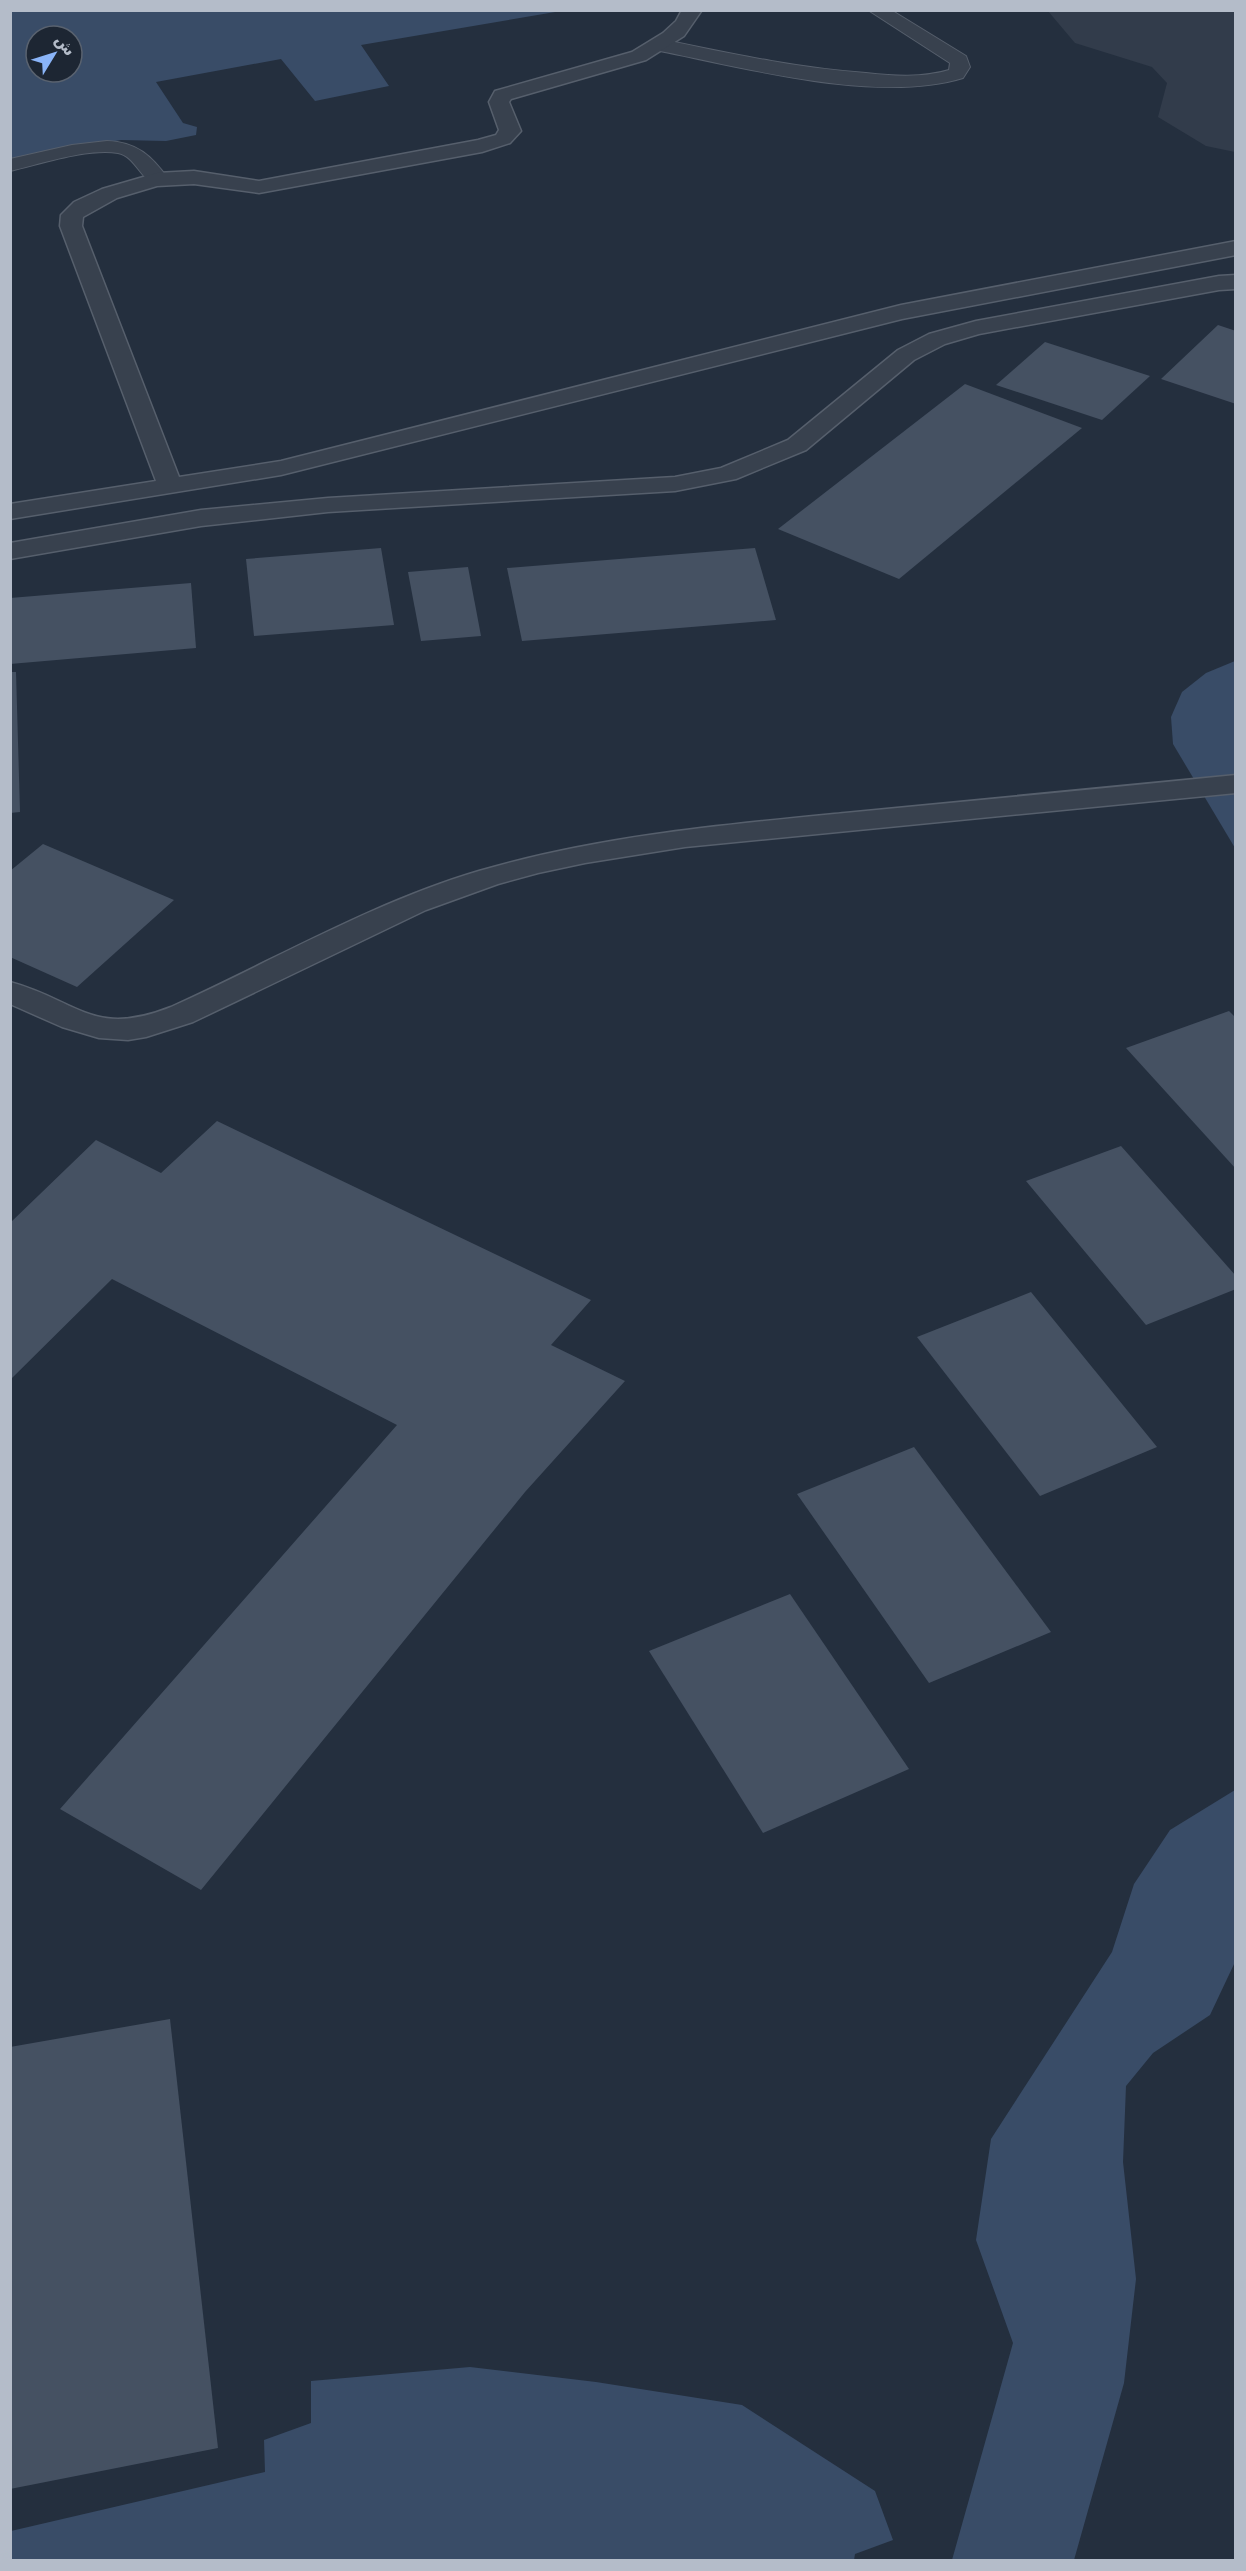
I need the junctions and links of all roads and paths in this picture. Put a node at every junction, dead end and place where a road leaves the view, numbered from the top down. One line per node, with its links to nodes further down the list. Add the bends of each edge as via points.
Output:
1 (692, 10): 3 (street, via 676,32)
2 (877, 10): 3 (lane, via 959,60 956,74 915,82 856,79 790,72)
3 (660, 45): 5 (street, via 639,56 502,94 499,102 510,131 502,139 482,146 259,187 185,177)
4 (10, 165): 5 (lane, via 82,150 121,147 129,149)
5 (159, 180): 8 (street, via 82,205 72,215 71,226)
6 (1236, 248): 8 (street, via 901,312 281,468)
7 (1236, 282): 10 (street, via 987,326 937,339 906,354 797,445 727,474 675,484 328,505 201,518)
8 (170, 486): 9 (street)
9 (10, 512)
10 (10, 551)
11 (1236, 784): 12 (street, via 608,848 441,893 177,1016 137,1030 89,1026)
12 (10, 992)

